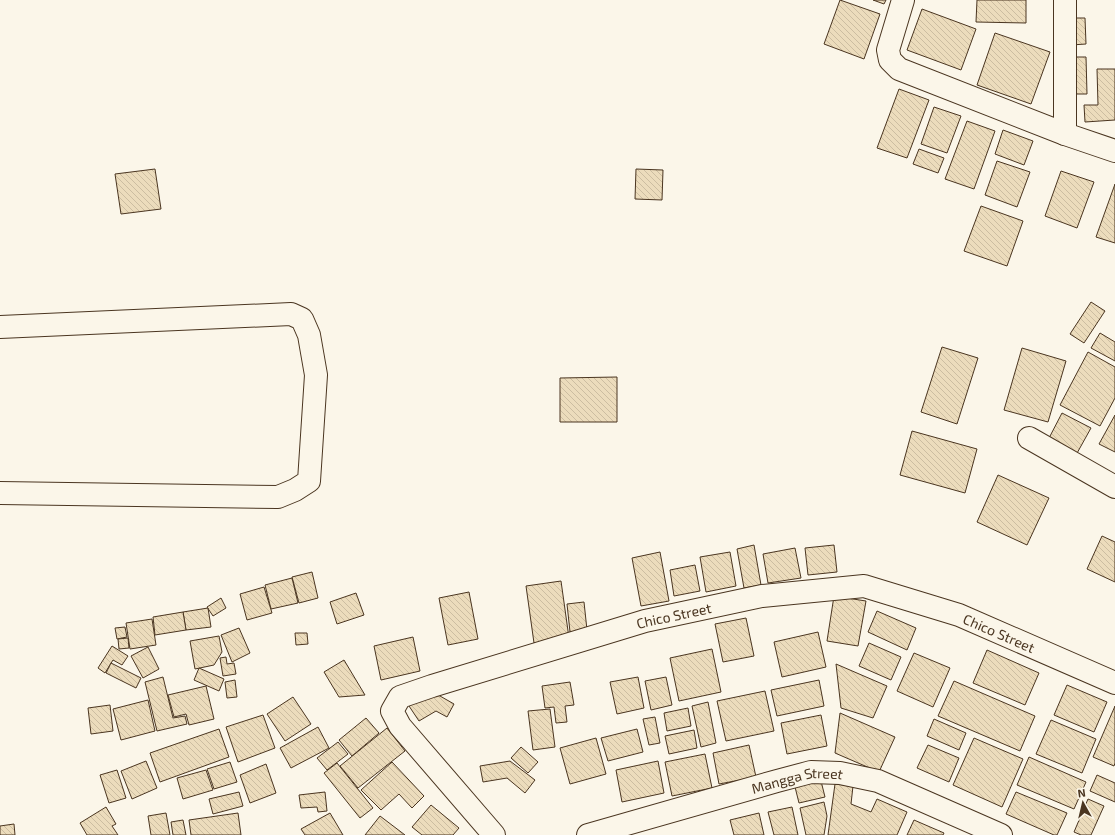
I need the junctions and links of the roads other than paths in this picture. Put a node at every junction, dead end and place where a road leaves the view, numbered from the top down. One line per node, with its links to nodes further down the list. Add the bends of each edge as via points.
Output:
1 (903, 0): 3 (street, via 888,50 890,60 899,69)
2 (1065, 0): 3 (street)
3 (1065, 134): 4 (street)
4 (1115, 151)
5 (0, 327): 8 (street, via 291,314 302,319 309,335 316,375 309,481 278,497)
6 (1029, 438): 7 (street)
7 (1115, 487)
8 (0, 493)
9 (1115, 683): 10 (street, Chico Street, via 959,615 864,586 762,596 645,621 400,697 392,711 400,726)
10 (494, 835)
11 (588, 835): 12 (street, Mangga Street, via 811,772 840,773 878,781)
12 (1001, 835)

